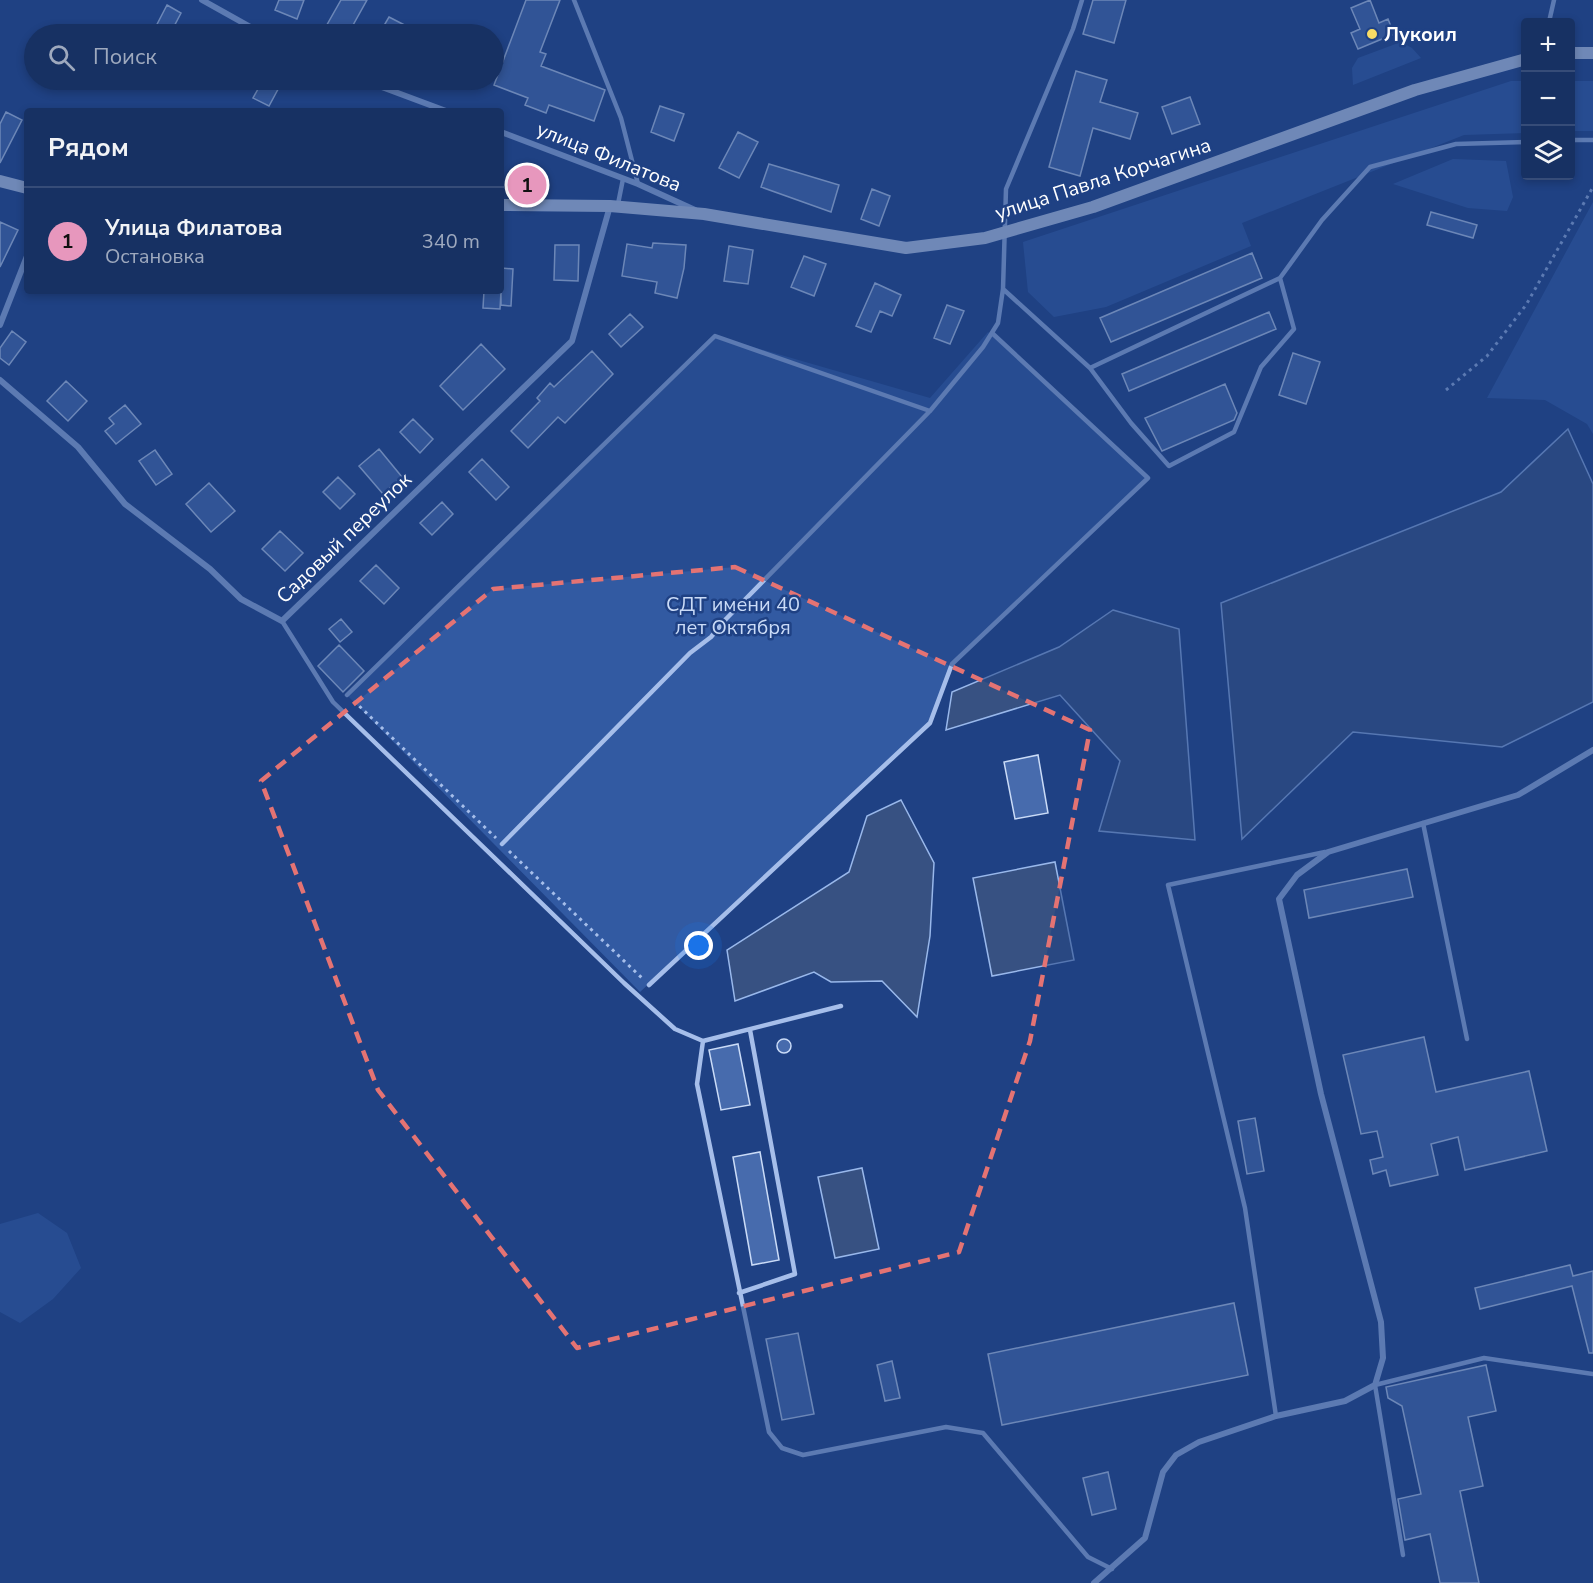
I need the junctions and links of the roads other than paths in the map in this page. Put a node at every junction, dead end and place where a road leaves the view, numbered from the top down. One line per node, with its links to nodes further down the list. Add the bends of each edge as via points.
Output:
1 (202, 0): 6 (street)
2 (574, 0): 18 (lane, via 621,118)
3 (1082, 0): 23 (lane, via 1006,189)
4 (1554, 0): 5 (lane)
5 (1550, 18)
6 (245, 24)
7 (1575, 53): 8 (main road)
8 (1593, 53)
9 (1521, 60): 23 (main road, улица Павла Корчагина, via 1415,90 1093,207)
10 (390, 90): 11 (street)
11 (438, 108)
12 (504, 133): 16 (street, улица Филатова)
13 (1575, 140): 14 (lane)
14 (1593, 140)
15 (1521, 142): 25 (lane, via 1456,144 1370,167 1322,220)
16 (623, 179): 18 (street, улица Филатова); 21 (lane)
17 (0, 182): 19 (main road)
18 (638, 184): 22 (street, улица Филатова)
19 (24, 187)
20 (504, 205): 21 (main road, улица Павла Корчагина)
21 (614, 207): 22 (main road, улица Павла Корчагина); 32 (street, Садовый переулок, via 572,341)
22 (704, 214): 23 (main road, улица Павла Корчагина, via 906,248)
23 (1005, 232): 26 (lane)
24 (24, 264): 27 (street)
25 (1281, 279): 29 (lane); 29 (lane, via 1294,329 1262,367 1233,432 1169,466)
26 (1003, 289): 28 (lane, via 998,323); 29 (lane)
27 (0, 325)
28 (992, 333): 31 (lane); 38 (lane, via 1148,478 952,663 930,723)
29 (1090, 368)
30 (0, 380): 32 (street, Садовый переулок, via 78,447 124,504 210,569 241,599)
31 (930, 411): 33 (lane, via 715,336); 36 (lane, via 711,637 690,653)
32 (282, 621): 42 (lane, via 333,702 624,983 675,1029)
33 (347, 695)
34 (1593, 750): 35 (street, via 1518,795)
35 (1423, 823): 37 (street); 41 (lane)
36 (502, 844)
37 (1328, 852): 45 (street, via 1297,875 1279,899 1321,1094 1381,1322 1383,1358); 46 (lane, via 1168,885 1245,1208)
38 (649, 985)
39 (841, 1006): 40 (lane)
40 (750, 1030): 42 (lane); 43 (lane, via 795,1274)
41 (1467, 1039)
42 (703, 1041): 43 (lane, via 697,1084)
43 (739, 1293): 48 (lane, via 770,1432 782,1448 803,1455 946,1427 983,1433 1088,1557)
44 (1593, 1374): 45 (lane, via 1484,1358)
45 (1375, 1385): 46 (street, via 1345,1401); 47 (lane)
46 (1276, 1416): 48 (street, via 1199,1442 1176,1455 1163,1472 1146,1538)
47 (1402, 1555)
48 (1112, 1569): 49 (street)
49 (1094, 1583)

